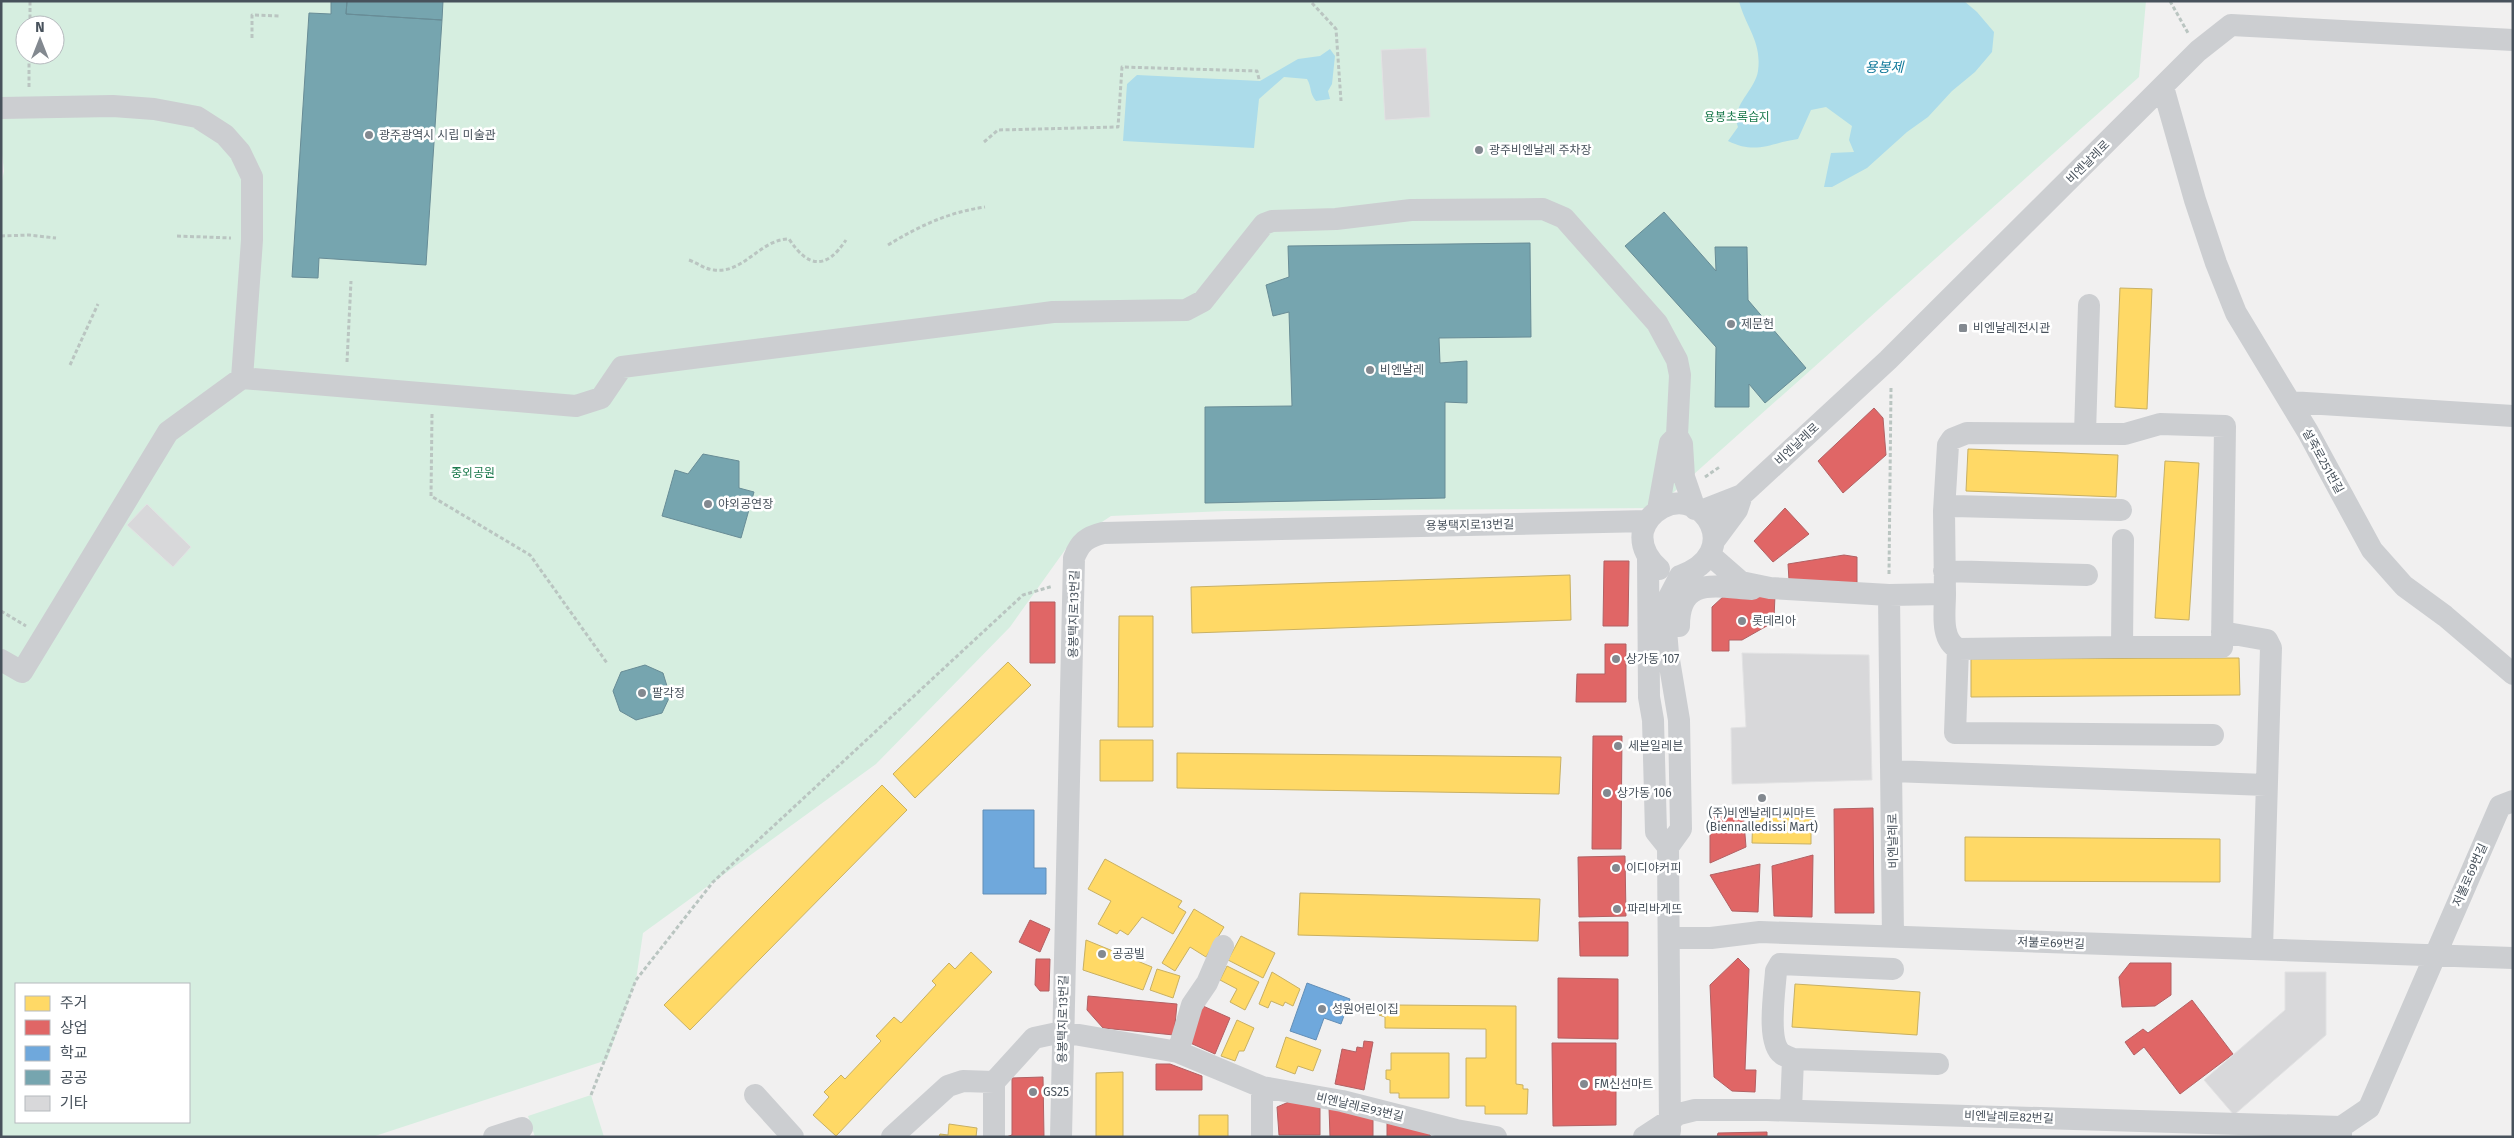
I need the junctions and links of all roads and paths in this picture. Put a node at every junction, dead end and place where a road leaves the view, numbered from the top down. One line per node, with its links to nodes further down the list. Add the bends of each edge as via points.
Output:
1 (30, 1): 4 (path)
2 (2170, 1): 8 (path)
3 (1312, 3): 12 (path, via 1336,29)
4 (30, 15)
5 (281, 16): 6 (path, via 252,15)
6 (252, 38)
7 (2513, 40): 8 (street, 비엔날레로, via 2230,25)
8 (2198, 51): 11 (street, 비엔날레로)
9 (30, 65): 13 (path)
10 (1260, 79): 15 (path, via 1257,71 1122,67 1118,127 998,130)
11 (2163, 87): 27 (street, 비엔날레로); 32 (street, 설죽로251번길, via 2195,200 2232,305)
12 (1341, 101)
13 (29, 107): 14 (street); 20 (street, via 113,106 198,117 225,135 240,152 252,177)
14 (1, 108)
15 (984, 142)
16 (985, 207): 22 (path, via 943,216)
17 (1, 236): 19 (path)
18 (177, 236): 20 (path)
19 (56, 238)
20 (252, 240): 30 (street)
21 (846, 240): 23 (path, via 838,253 822,261 811,262 799,254 789,239 781,239 731,269 709,269)
22 (888, 245)
23 (689, 260)
24 (351, 281): 28 (path)
25 (98, 304): 29 (path)
26 (2090, 305): 34 (street)
27 (1888, 360): 37 (street, 비엔날레로); 52 (path, via 1891,384)
28 (347, 362)
29 (70, 365)
30 (242, 378): 31 (street); 55 (street, via 168,432)
31 (432, 394): 35 (street, via 576,406 601,398 622,367 1053,312 1186,310 1203,301 1264,224 1272,221 1336,219 1411,210 1543,209 1564,218 1657,323 1668,340 1680,375); 59 (path, via 431,496 530,554)
32 (2290, 402): 33 (street); 60 (street, 설죽로251번길, via 2372,550 2404,586)
33 (2513, 416)
34 (2085, 433): 40 (street, via 1967,433 1952,439 1948,445); 54 (street, via 2125,434 2160,424 2225,426)
35 (1677, 435): 36 (street, via 1682,444); 41 (street, via 1670,443)
36 (1686, 483): 37 (street, via 1698,493 1707,495 1731,490); 38 (street)
37 (1742, 495): 38 (street); 43 (street, via 1737,510)
38 (1698, 510): 41 (street, via 1678,504); 43 (street, via 1709,520)
39 (2121, 510): 40 (street, via 1953,506)
40 (1944, 511): 45 (street)
41 (1653, 515): 44 (street, via 1643,542); 74 (street, 용봉택지로13번길, via 1103,533 1080,544 1074,558)
42 (2123, 540): 56 (street)
43 (1712, 548): 47 (street, via 1703,565); 50 (street, via 1741,582)
44 (1648, 558): 47 (street, via 1659,569); 66 (street, via 1649,687 1654,720 1656,832)
45 (1944, 571): 46 (street); 51 (street)
46 (2087, 575)
47 (1680, 576): 49 (street); 66 (street, via 1669,597 1665,618 1680,720)
48 (1060, 584): 81 (path, via 1023,595 713,882 636,980)
49 (1719, 587): 50 (street); 66 (street, via 1698,587 1683,602 1680,612 1679,661 1691,700 1689,817)
50 (1770, 588): 52 (street)
51 (1944, 594): 52 (street); 57 (street, via 1946,635 1949,644)
52 (1889, 595): 63 (street, 비엔날레로)
53 (1, 611): 55 (path)
54 (2222, 632): 56 (street, via 2222,647); 64 (street, via 2266,640 2271,648)
55 (43, 638): 58 (street, via 22,672)
56 (2122, 646): 57 (street)
57 (1958, 649): 62 (street, via 1955,733)
58 (1, 660)
59 (607, 663)
60 (2513, 674)
61 (1669, 720): 66 (street)
62 (2213, 735)
63 (1892, 771): 64 (street); 67 (street, 비엔날레로)
64 (2266, 785): 70 (street)
65 (2513, 802): 71 (street, 저불로69번길, via 2500,806)
66 (1674, 839): 68 (street)
67 (1894, 936): 68 (street, 저불로69번길, via 1760,932 1711,938); 70 (street, 저불로69번길)
68 (1669, 938): 85 (street)
69 (1223, 946): 75 (street, via 1207,983 1186,1018)
70 (2262, 949): 71 (street, 저불로69번길)
71 (2433, 956): 72 (street, 저불로69번길); 86 (street, via 2369,1108)
72 (2513, 958)
73 (1894, 969): 76 (street, via 1780,964 1776,971 1772,1028 1781,1054)
74 (1062, 1032): 75 (street, 비엔날레로93번길); 78 (street, via 1034,1038); 92 (street, 용봉택지로13번길)
75 (1178, 1052): 79 (street, 비엔날레로93번길)
76 (1793, 1059): 77 (street); 82 (street)
77 (1938, 1064)
78 (994, 1082): 90 (street, via 962,1081 948,1086); 91 (street)
79 (1262, 1087): 87 (street, 비엔날레로93번길, via 1342,1101); 93 (street)
80 (755, 1094): 89 (street)
81 (591, 1095)
82 (1791, 1110): 83 (street, 비엔날레로82번길); 85 (street, 비엔날레로82번길, via 1695,1110 1679,1114)
83 (1988, 1127): 86 (street, 비엔날레로82번길)
84 (522, 1128): 88 (street)
85 (1670, 1129): 95 (street)
86 (2341, 1132)
87 (1456, 1134): 94 (street, 비엔날레로93번길)
88 (494, 1137)
89 (793, 1137)
90 (892, 1137)
91 (994, 1137)
92 (1062, 1137)
93 (1262, 1137)
94 (1496, 1137)
95 (1644, 1137)

